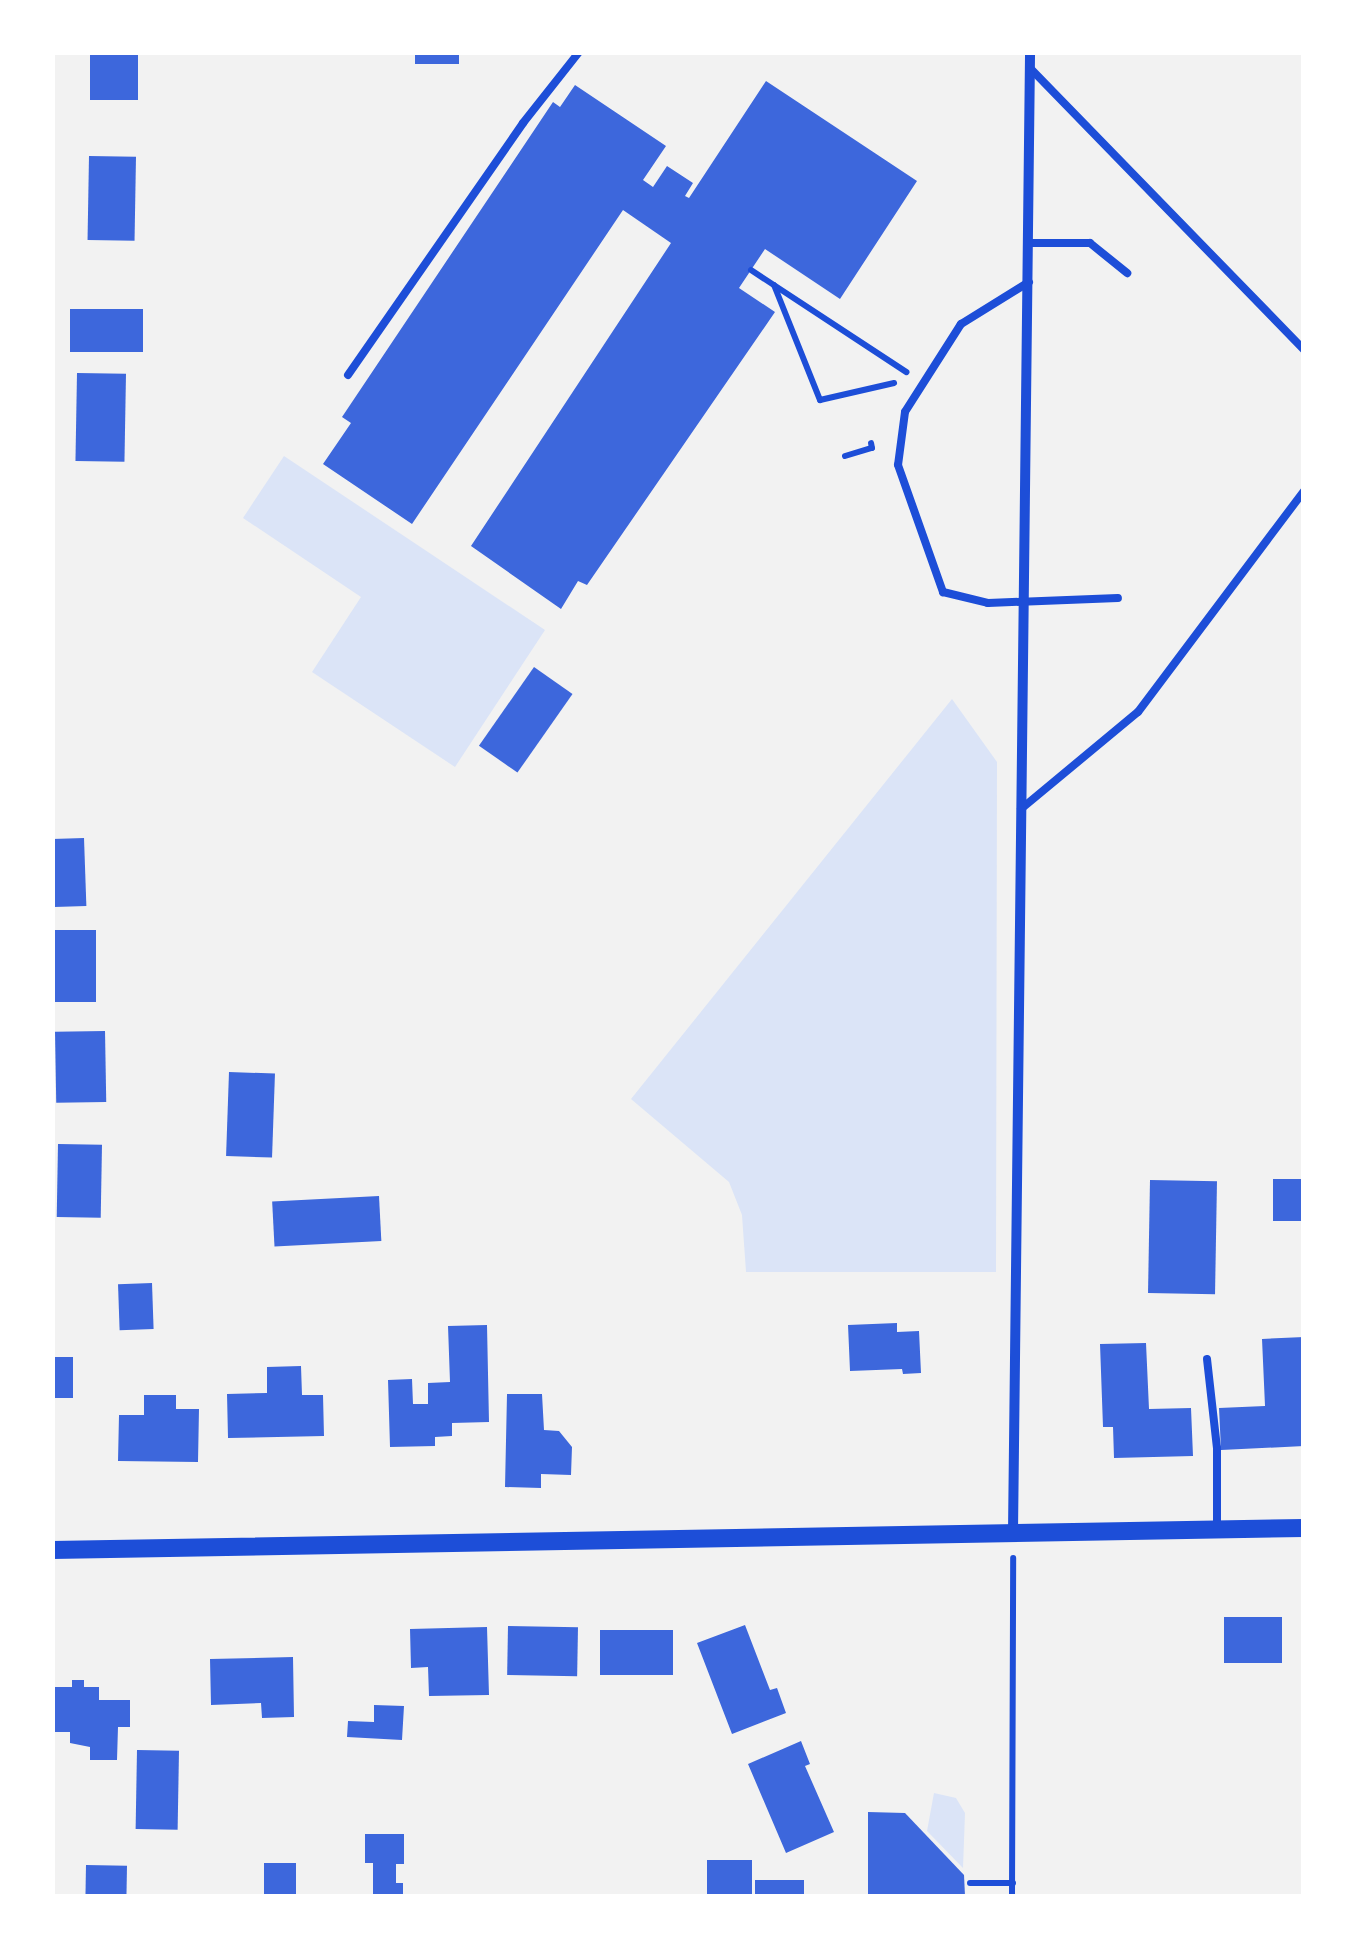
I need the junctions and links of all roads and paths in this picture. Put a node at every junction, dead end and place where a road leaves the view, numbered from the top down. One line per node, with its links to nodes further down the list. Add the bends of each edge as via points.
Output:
1 (579, 52): 11 (lane, via 522,122)
2 (1030, 52): 3 (street)
3 (1030, 68): 4 (street); 9 (lane)
4 (1030, 244): 6 (lane, via 1090,243); 7 (street)
5 (751, 270): 8 (path)
6 (1127, 274)
7 (1029, 282): 17 (street); 17 (lane, via 961,324 905,412 898,465 943,592 988,603)
8 (774, 285): 10 (path); 12 (path, via 820,400)
9 (1304, 350)
10 (906, 372)
11 (348, 375)
12 (894, 383)
13 (871, 442): 14 (path, via 872,448)
14 (845, 456)
15 (1304, 491): 18 (lane, via 1138,712)
16 (1118, 598): 17 (lane)
17 (1025, 602): 18 (street)
18 (1021, 809): 22 (street)
19 (1208, 1359): 21 (lane)
20 (1304, 1528): 21 (street)
21 (1217, 1530): 22 (street)
22 (1013, 1532): 23 (street); 25 (path)
23 (52, 1550)
24 (970, 1883): 25 (path)
25 (1013, 1883): 26 (path)
26 (1012, 1896)

